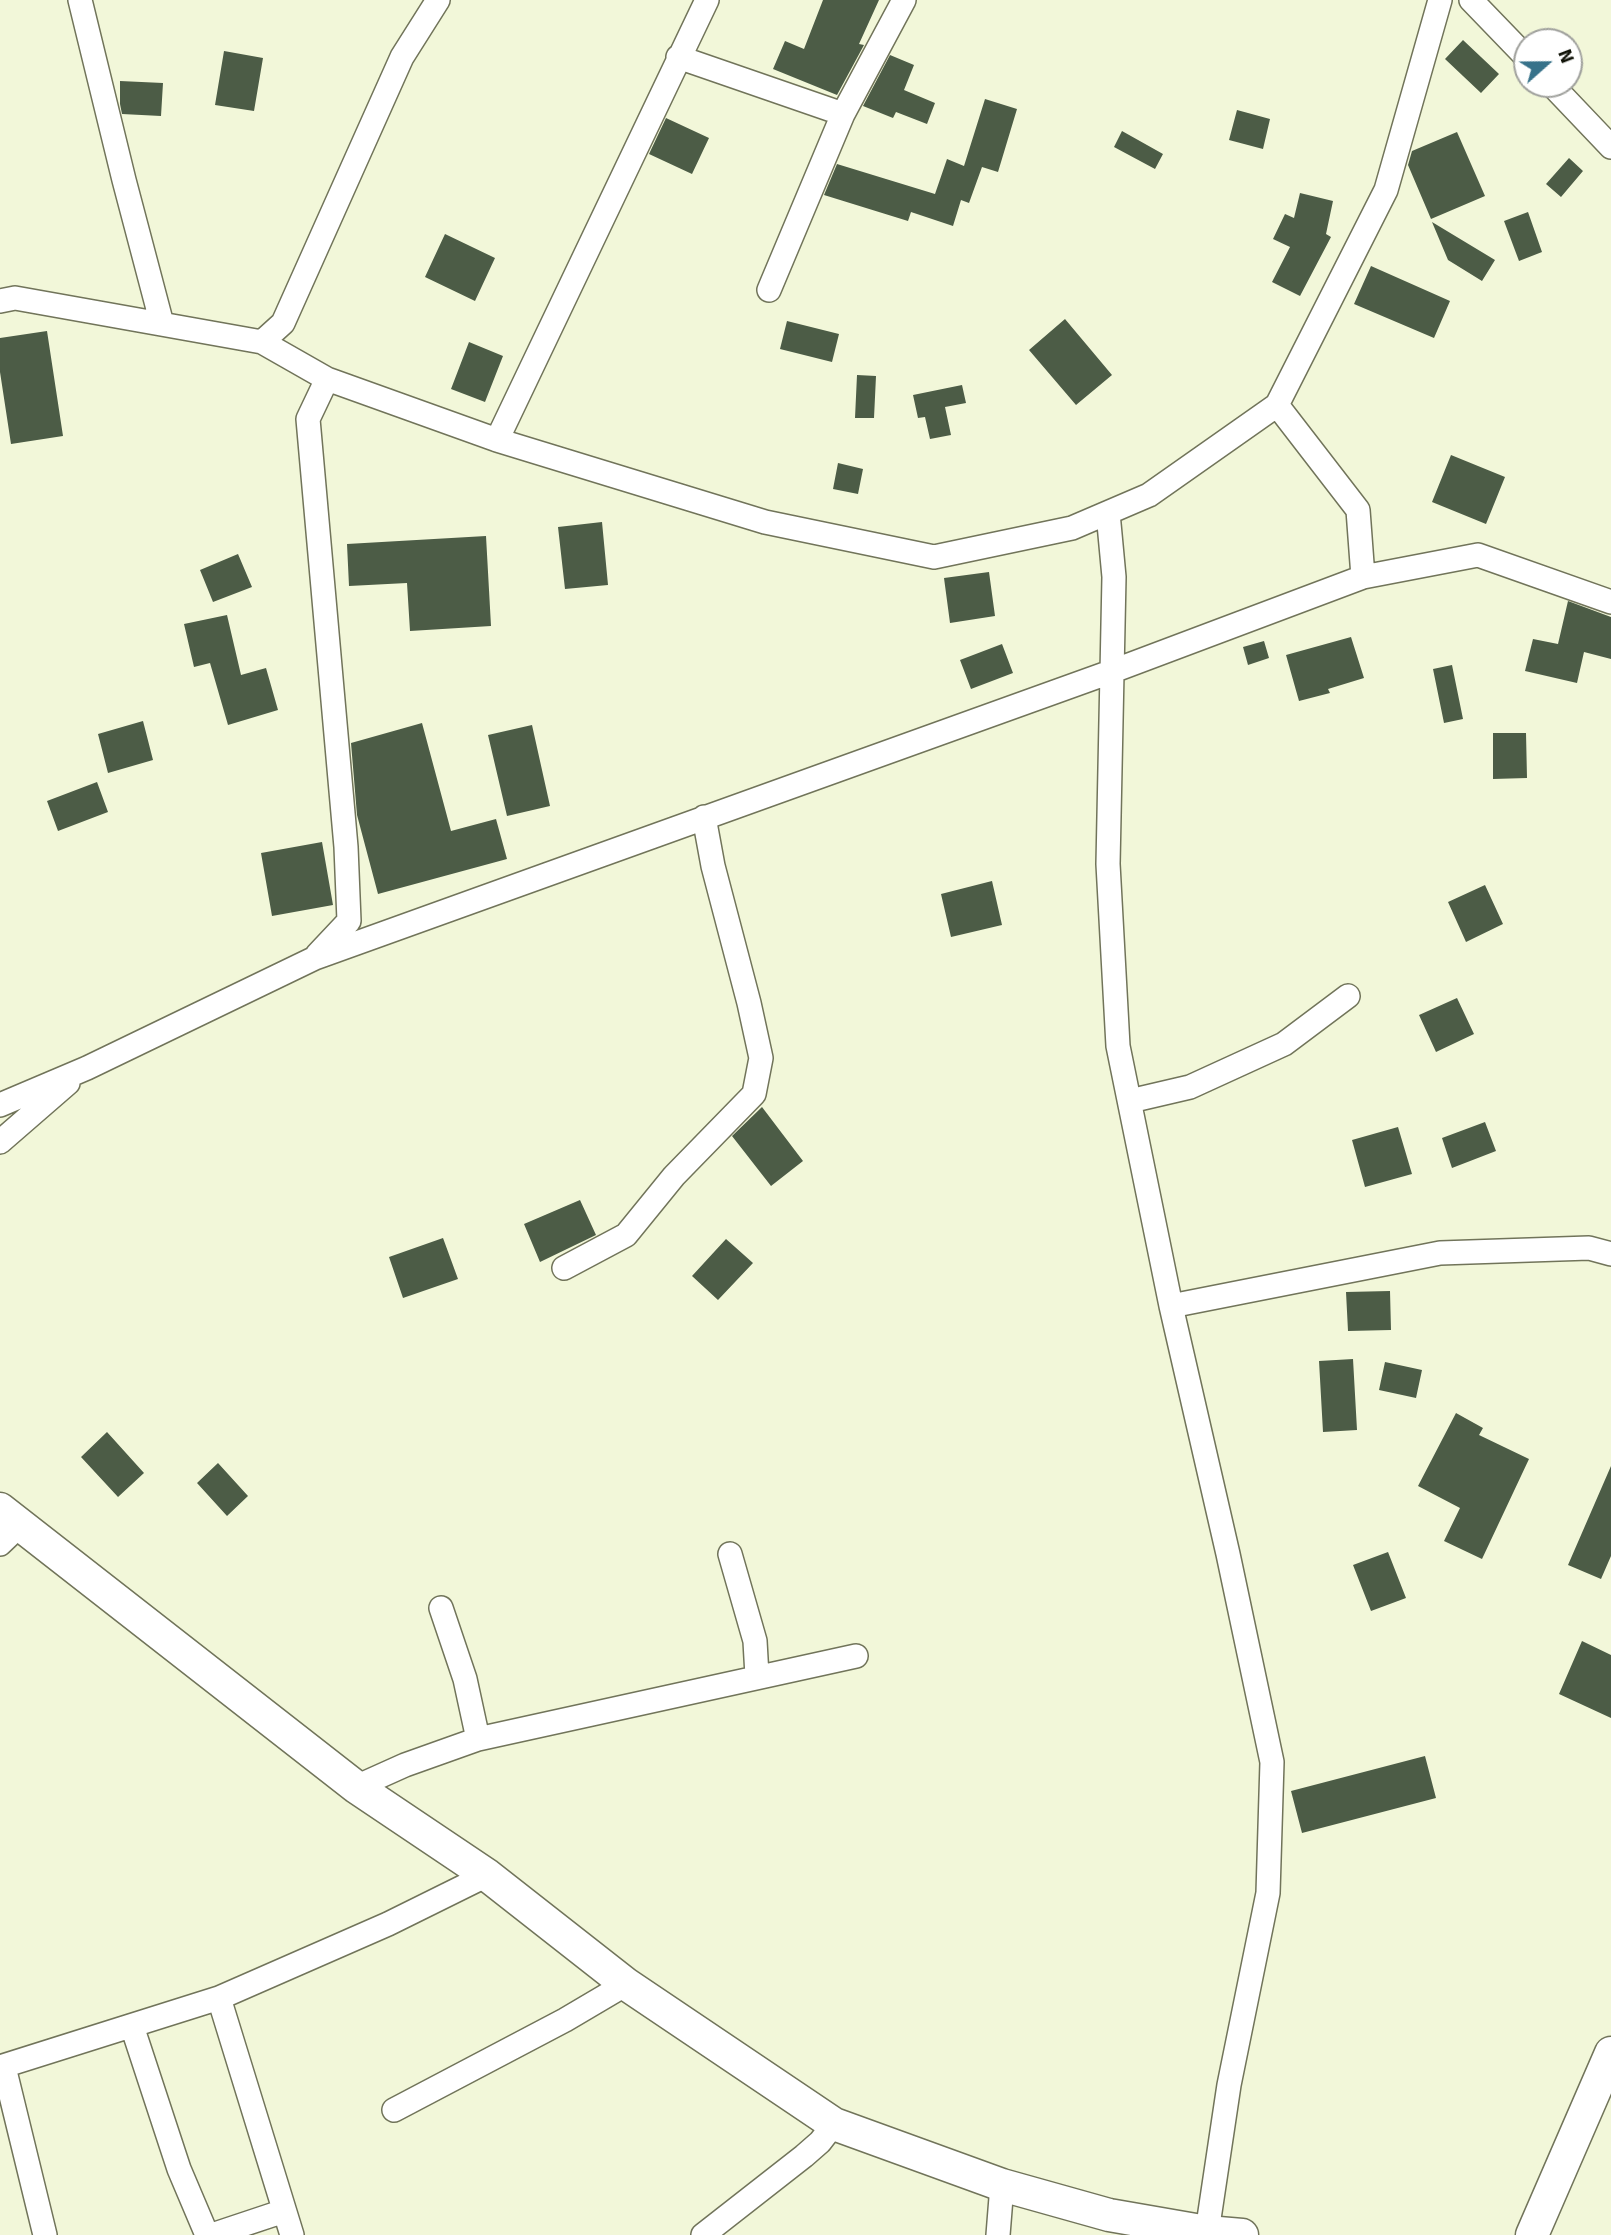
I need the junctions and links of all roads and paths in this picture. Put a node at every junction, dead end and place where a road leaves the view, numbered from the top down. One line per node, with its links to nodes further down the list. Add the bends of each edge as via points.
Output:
1 (80, 0): 14 (street)
2 (438, 0): 15 (street, via 402,57 283,323)
3 (706, 0): 8 (street)
4 (904, 0): 10 (street)
5 (1440, 0): 17 (street, via 1386,190)
6 (1471, 0): 7 (street)
7 (1513, 44)
8 (678, 57): 10 (street); 18 (street)
9 (1564, 98): 11 (street)
10 (843, 114): 12 (street)
11 (1611, 147)
12 (769, 290)
13 (0, 301): 14 (street, via 15,298)
14 (163, 324): 15 (street)
15 (262, 342): 16 (street)
16 (327, 379): 18 (street); 24 (street, via 308,419 349,921)
17 (1277, 405): 19 (street, via 1149,495); 20 (street, via 1358,510)
18 (497, 440): 19 (street, via 765,522 934,557 1072,528)
19 (1108, 513): 22 (street, via 1114,577)
20 (1363, 577): 21 (street, via 1478,555); 22 (street)
21 (1611, 602)
22 (1113, 671): 23 (street); 27 (street, via 1108,864 1118,1046)
23 (704, 817): 24 (street); 31 (street, via 761,1058 754,1094 674,1176 626,1235)
24 (315, 958): 26 (street)
25 (1348, 996): 27 (street, via 1284,1044 1190,1087)
26 (87, 1068): 28 (street); 29 (street)
27 (1130, 1101): 32 (street)
28 (0, 1105)
29 (0, 1142)
30 (1611, 1254): 32 (street, via 1589,1248 1440,1253)
31 (564, 1268)
32 (1171, 1306): 51 (street, via 1272,1762 1268,1893 1229,2085)
33 (7, 1526): 39 (main road)
34 (730, 1554): 37 (street, via 755,1642)
35 (441, 1608): 38 (street, via 465,1679)
36 (856, 1656): 37 (street)
37 (757, 1676): 38 (street)
38 (478, 1740): 39 (street)
39 (356, 1787): 40 (main road)
40 (487, 1875): 41 (main road); 42 (street)
41 (626, 1984): 46 (street); 47 (main road)
42 (219, 1998): 43 (street); 49 (street)
43 (132, 2025): 45 (street); 53 (street, via 179,2169)
44 (1611, 2053): 59 (main road)
45 (2, 2067): 52 (street)
46 (394, 2110)
47 (834, 2124): 48 (main road); 56 (street, via 804,2156)
48 (1002, 2185): 50 (main road); 57 (street)
49 (284, 2211): 54 (street); 55 (street)
50 (1109, 2225): 51 (main road)
51 (1207, 2232): 58 (main road)
52 (45, 2235)
53 (207, 2235)
54 (212, 2235)
55 (292, 2235)
56 (703, 2235)
57 (998, 2235)
58 (1242, 2235)
59 (1532, 2235)

